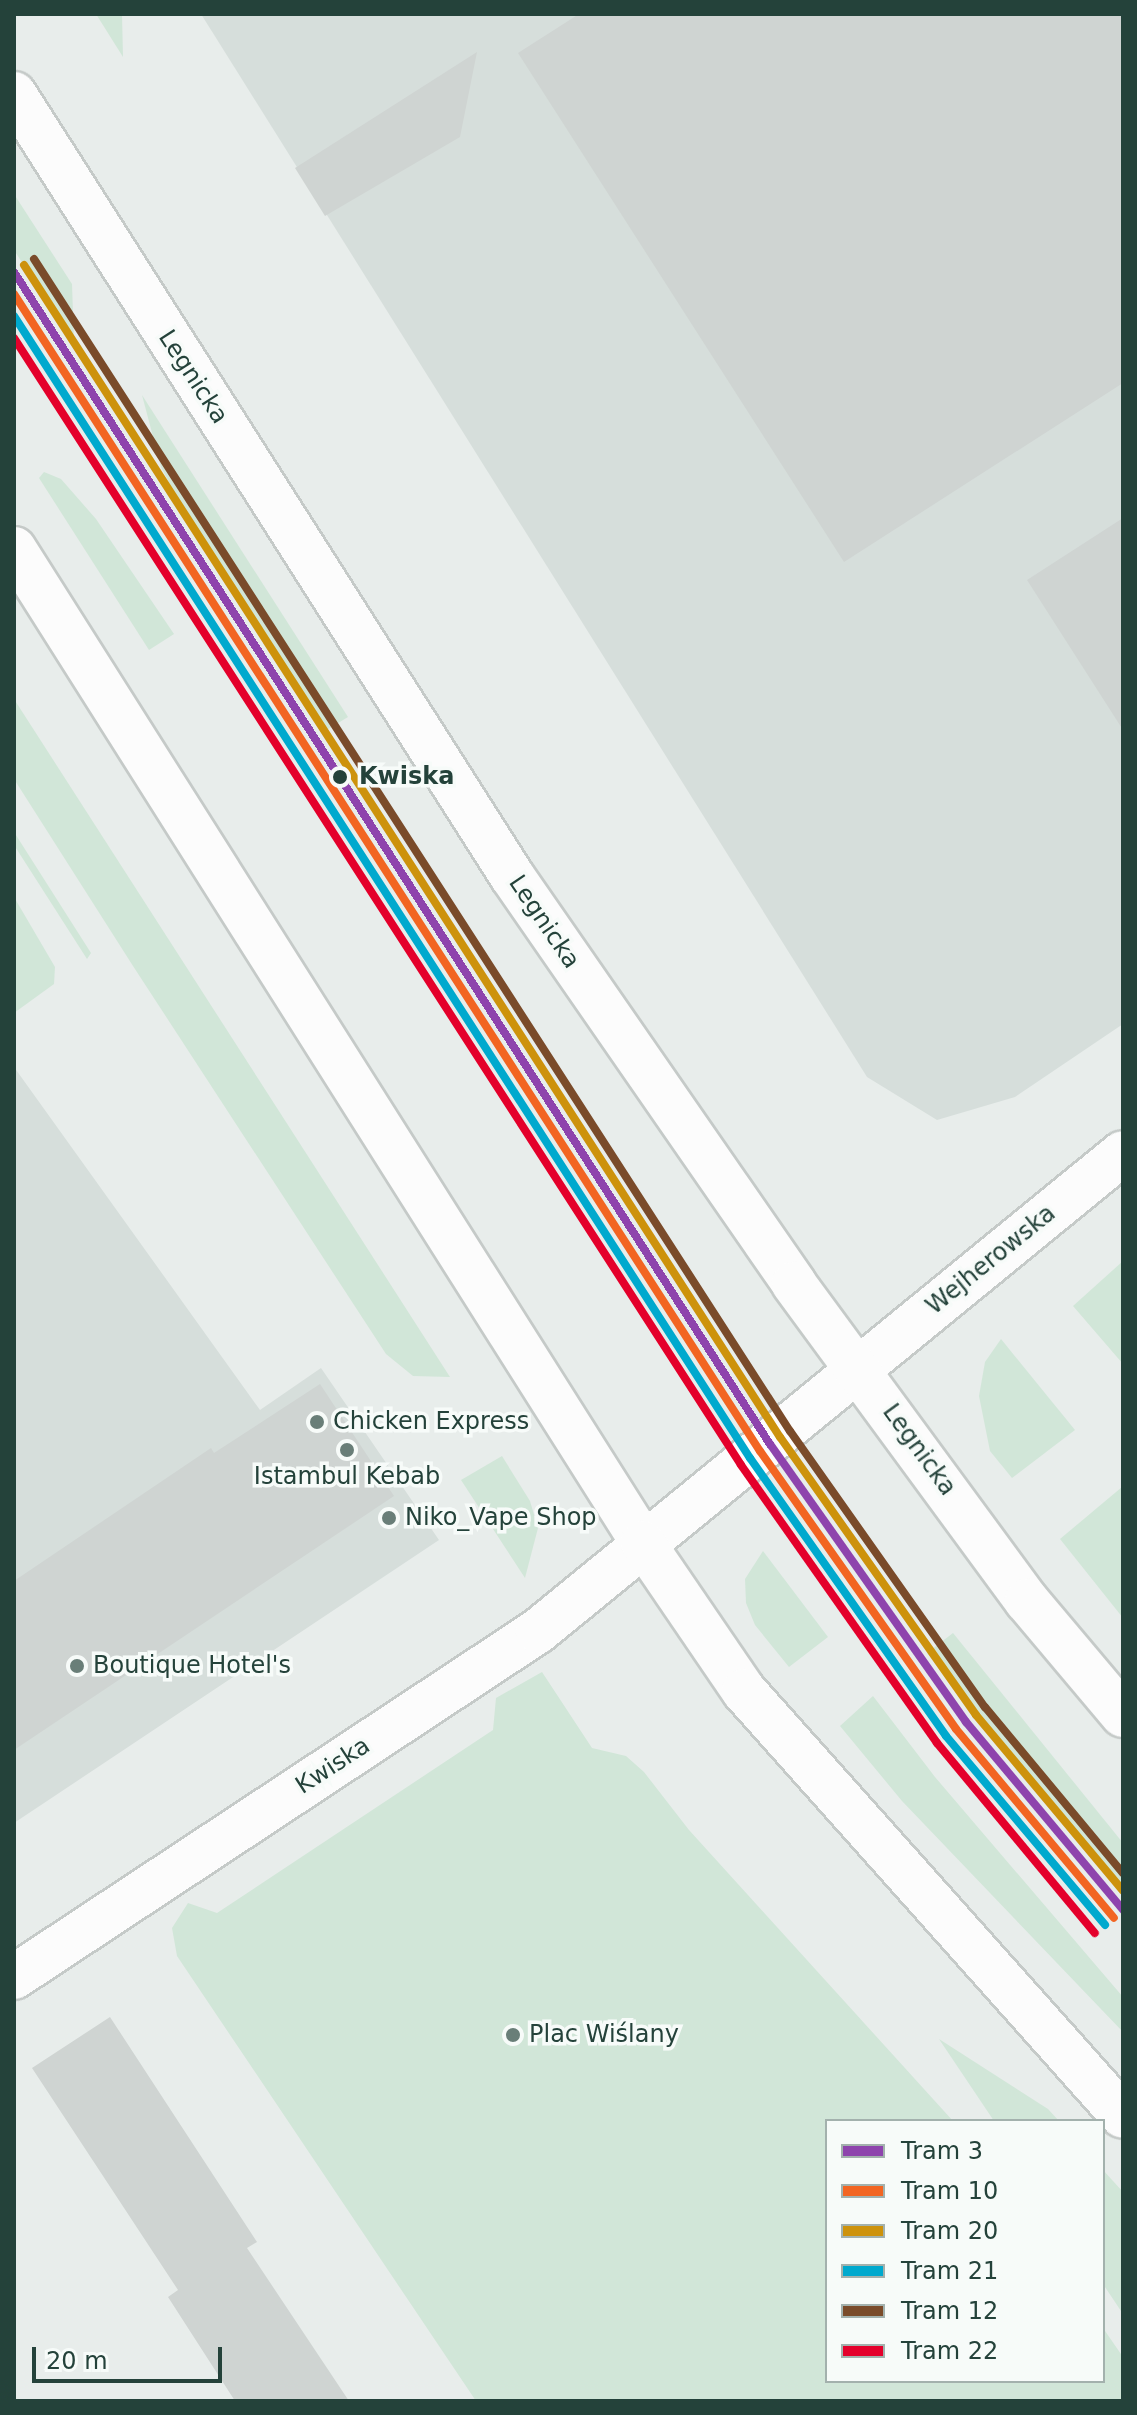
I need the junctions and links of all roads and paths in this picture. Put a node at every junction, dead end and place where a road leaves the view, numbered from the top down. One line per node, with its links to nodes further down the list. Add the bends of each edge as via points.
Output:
1 (14, 94): 4 (main road, Legnicka, via 512,876 747,1217)
2 (14, 549): 5 (main road)
3 (1123, 1153): 4 (main road, Wejherowska)
4 (859, 1367): 5 (main road, Wejherowska); 6 (main road, Legnicka, via 1027,1601)
5 (643, 1543): 7 (main road, Kwiska, via 538,1631); 8 (main road, via 744,1691 782,1737)
6 (1123, 1715)
7 (14, 1977)
8 (1123, 2116)

